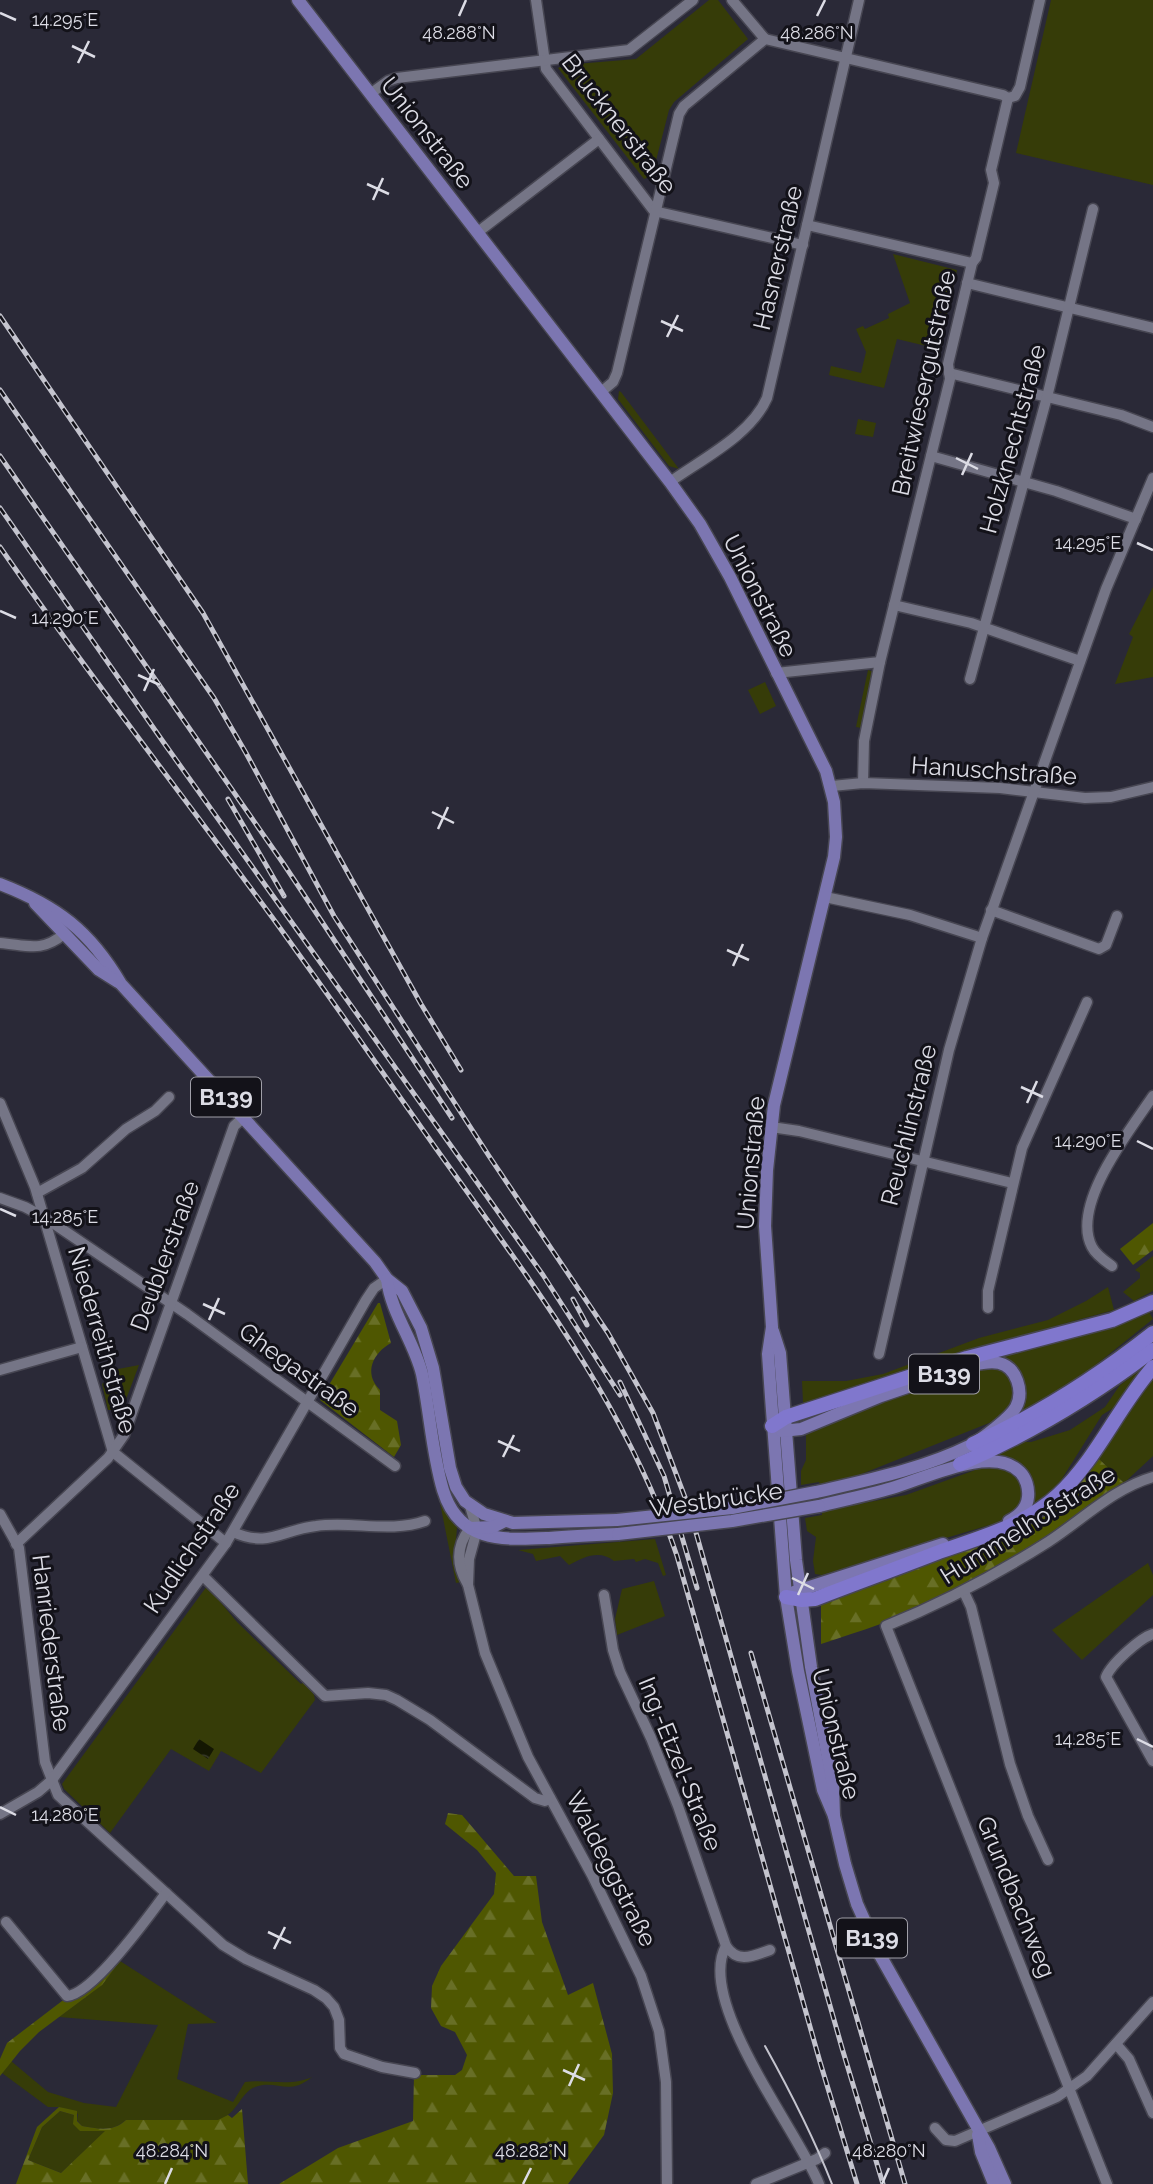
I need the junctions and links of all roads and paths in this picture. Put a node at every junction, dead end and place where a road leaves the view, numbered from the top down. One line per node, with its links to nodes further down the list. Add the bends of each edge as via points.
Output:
1 (298, 0): 10 (main road, Unionstraße)
2 (536, 0): 9 (street, Brucknerstraße)
3 (693, 0): 9 (street, via 629,50)
4 (732, 0): 7 (street)
5 (859, 0): 8 (street, Hasnerstraße)
6 (1040, 0): 11 (street, Breitwiesergutstraße, via 1020,87)
7 (765, 39): 8 (street); 14 (street, via 684,106)
8 (846, 57): 11 (street); 15 (street, Hasnerstraße)
9 (544, 60): 10 (street, via 397,78); 12 (street, Brucknerstraße, via 546,69)
10 (370, 94): 16 (main road, Unionstraße)
11 (1008, 99): 18 (street, Breitwiesergutstraße, via 991,170 993,186)
12 (599, 139): 14 (street, Brucknerstraße); 16 (street)
13 (1093, 209): 20 (street, Holzknechtstraße)
14 (654, 211): 17 (street, Brucknerstraße); 23 (street, via 617,373)
15 (807, 225): 17 (street, Hasnerstraße); 18 (street)
16 (478, 233): 23 (main road, Unionstraße)
17 (803, 245): 29 (street, Hasnerstraße, via 761,410 740,432)
18 (972, 263): 19 (street, Breitwiesergutstraße)
19 (967, 283): 20 (street); 22 (street, Breitwiesergutstraße)
20 (1069, 307): 21 (street); 24 (street, Holzknechtstraße)
21 (1153, 328)
22 (949, 373): 24 (street); 26 (street, Breitwiesergutstraße)
23 (601, 392): 29 (main road, Unionstraße)
24 (1047, 397): 25 (street); 28 (street, Holzknechtstraße)
25 (1153, 427)
26 (931, 456): 28 (street); 31 (street, Breitwiesergutstraße)
27 (1153, 478): 30 (street, Reuchlinstraße)
28 (1024, 481): 30 (street); 32 (street, Holzknechtstraße)
29 (670, 482): 35 (main road, Unionstraße, via 724,566)
30 (1136, 519): 33 (street, Reuchlinstraße)
31 (894, 605): 32 (street); 34 (street, Breitwiesergutstraße)
32 (985, 628): 33 (street); 36 (street, Holzknechtstraße)
33 (1080, 661): 40 (street, Reuchlinstraße)
34 (880, 662): 35 (street); 37 (street, Breitwiesergutstraße, via 864,741)
35 (776, 673): 38 (main road, Unionstraße)
36 (970, 679)
37 (863, 783): 38 (street, Hanuschstraße); 40 (street, Hanuschstraße)
38 (832, 786): 43 (main road, Unionstraße, via 836,837)
39 (1153, 787): 40 (street, Hanuschstraße, via 1096,798)
40 (1034, 791): 44 (street, Reuchlinstraße)
41 (0, 884): 42 (main road, B139)
42 (30, 897): 46 (main road, B139); 49 (main road, B139, via 66,918 108,962)
43 (825, 897): 47 (street, via 910,915); 55 (main road, Unionstraße)
44 (991, 910): 45 (street, via 1099,948 1106,945); 47 (street, Reuchlinstraße)
45 (1117, 916)
46 (64, 934): 48 (street, via 42,946); 49 (main road, B139, via 99,970)
47 (982, 937): 56 (street, Reuchlinstraße)
48 (0, 943)
49 (121, 984): 54 (main road, B139)
50 (1087, 1002): 57 (street, via 1026,1136)
51 (1153, 1096): 61 (street, via 1111,1160 1091,1205 1091,1244)
52 (169, 1097): 58 (street, via 82,1168)
53 (0, 1103): 58 (street, Niederreithstraße)
54 (245, 1116): 62 (main road, B139); 64 (street, Deublerstraße, via 234,1126)
55 (771, 1127): 56 (street); 66 (main road, Unionstraße, via 765,1226)
56 (922, 1161): 57 (street); 70 (street, Reuchlinstraße)
57 (1012, 1183): 65 (street)
58 (37, 1193): 60 (street, Niederreithstraße)
59 (0, 1198): 60 (street, Ghegastraße)
60 (44, 1217): 64 (street, Ghegastraße); 68 (street, Niederreithstraße)
61 (1112, 1266)
62 (387, 1279): 73 (street, Kudlichstraße, via 369,1294); 82 (main road, B139, via 402,1291 421,1328 433,1368 450,1468 456,1487); 87 (main road, B139, via 389,1295 421,1371 443,1490 455,1514)
63 (1153, 1302): 74 (highway, via 1112,1320 967,1358)
64 (171, 1303): 73 (street, Ghegastraße); 77 (street, Deublerstraße, via 124,1435)
65 (988, 1308)
66 (772, 1327): 74 (main road, Unionstraße, via 780,1353); 75 (main road, Unionstraße, via 768,1353)
67 (1153, 1333): 76 (highway, via 1064,1396)
68 (82, 1347): 72 (street); 77 (street, Niederreithstraße)
69 (1153, 1350): 78 (highway, via 1086,1398)
70 (879, 1354)
71 (1153, 1367): 93 (highway, via 1073,1479 1027,1518 995,1534 815,1599)
72 (0, 1370)
73 (306, 1402): 79 (street, Ghegastraße); 88 (street, Kudlichstraße)
74 (787, 1424): 75 (highway); 76 (main road, B139, via 802,1429 935,1377 984,1362 1000,1363 1015,1376 1019,1399 1010,1415); 93 (main road, Unionstraße / B139)
75 (772, 1426): 95 (main road, Unionstraße / B139)
76 (973, 1444): 81 (main road, B139)
77 (113, 1452): 89 (street, Niederreithstraße); 90 (street, Deublerstraße)
78 (960, 1464): 81 (main road, B139, via 895,1487); 93 (main road, B139, via 996,1462 1015,1468 1028,1486 1024,1508 1015,1518 989,1530)
79 (395, 1466)
80 (1153, 1477): 92 (street, Hummelhofstraße, via 1126,1488)
81 (818, 1499): 86 (main road, Westbrücke / B139, bridge, via 732,1521)
82 (470, 1506): 85 (main road, B139); 87 (street)
83 (0, 1514): 90 (street, Hanriederstraße)
84 (425, 1521): 88 (street, via 317,1525 261,1540)
85 (505, 1521): 86 (main road, B139); 87 (main road)
86 (617, 1527): 87 (main road, B139, via 506,1540)
87 (475, 1529): 100 (street, Waldeggstraße, via 461,1542 462,1574 498,1688)
88 (233, 1532): 89 (street, Kudlichstraße)
89 (226, 1543): 91 (street, Kudlichstraße)
90 (16, 1544): 99 (street, Hanriederstraße, via 45,1762)
91 (203, 1576): 99 (street, Kudlichstraße); 100 (street, via 325,1696 386,1695 430,1720 535,1798)
92 (964, 1592): 96 (street, Hummelhofstraße); 103 (street, via 1010,1764)
93 (801, 1594): 95 (highway); 102 (main road, Unionstraße / B139)
94 (604, 1595): 106 (street, Ing.-Etzel-Straße, via 620,1672 678,1806)
95 (786, 1597): 102 (main road, Unionstraße / B139, via 823,1790)
96 (886, 1626): 111 (street, Grundbachweg)
97 (1153, 1634): 98 (street, via 1112,1666 1106,1677)
98 (1153, 1761)
99 (52, 1780): 101 (street, Kudlichstraße); 104 (street, via 58,1795)
100 (550, 1798): 117 (street, Waldeggstraße, via 647,1991 666,2082)
101 (0, 1814)
102 (834, 1816): 114 (main road, Unionstraße / B139, via 866,1926)
103 (1048, 1860)
104 (166, 1894): 105 (street, via 115,1958 72,1996 67,1996); 110 (street, via 233,1952 326,1998 339,2020 344,2054)
105 (6, 1922)
106 (726, 1946): 107 (street, via 731,1954 745,1958); 116 (street, Ing.-Etzel-Straße, via 721,1955 721,1979 734,2024 771,2100)
107 (770, 1950)
108 (1153, 2002): 109 (street)
109 (1116, 2044): 111 (street); 112 (street, via 1129,2059)
110 (415, 2073)
111 (1069, 2089): 114 (street); 122 (street, Grundbachweg)
112 (1153, 2113)
113 (934, 2128): 114 (street, via 949,2141)
114 (978, 2131): 120 (main road, Unionstraße / B139); 121 (main road, Unionstraße / B139)
115 (825, 2153): 116 (street)
116 (810, 2162): 118 (street); 119 (street, Ing.-Etzel-Straße)
117 (667, 2184)
118 (757, 2184)
119 (819, 2184)
120 (994, 2184)
121 (1005, 2184)
122 (1107, 2184)

